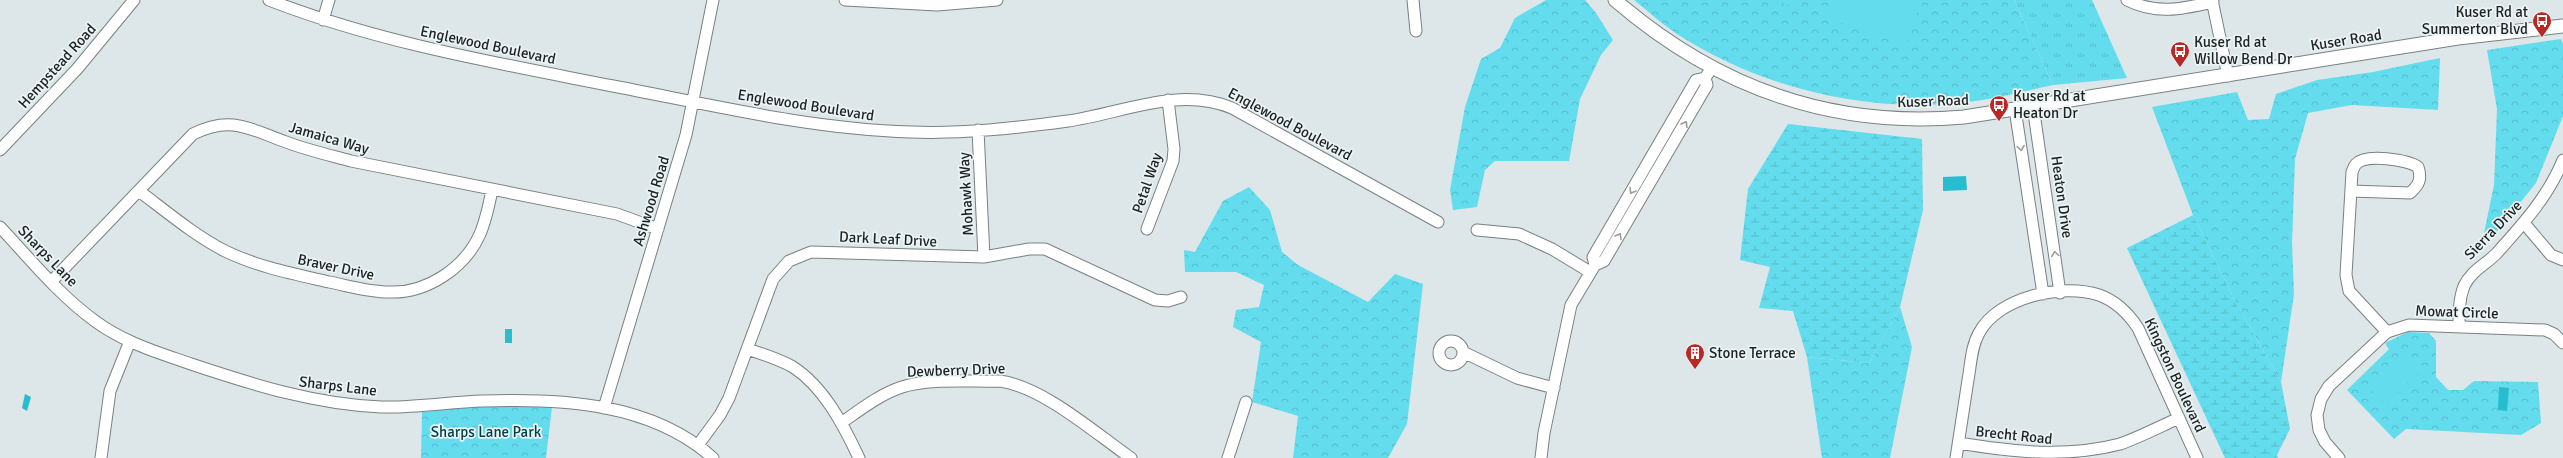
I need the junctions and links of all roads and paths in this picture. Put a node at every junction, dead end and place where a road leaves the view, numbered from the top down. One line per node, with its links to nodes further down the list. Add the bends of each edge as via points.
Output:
1 (134, 0): 22 (street, Hempstead Road, via 77,69)
2 (269, 0): 12 (street, Englewood Boulevard)
3 (329, 0): 12 (street)
4 (713, 0): 18 (street, Ashwood Road)
5 (845, 0): 11 (street)
6 (997, 0): 11 (street)
7 (1413, 0): 14 (street)
8 (1615, 0): 15 (street, Kuser Road)
9 (2127, 0): 10 (street, via 2152,10 2167,11)
10 (2213, 1): 16 (street)
11 (907, 3)
12 (323, 20): 18 (street, Englewood Boulevard, via 444,52)
13 (2563, 26): 16 (street, Kuser Road, via 2458,38)
14 (1416, 31)
15 (1708, 73): 20 (street, Kuser Road, via 1796,102 1857,115 1942,119); 24 (street, via 1696,80); 25 (street, one-way to 15, via 1707,85)
16 (2228, 76): 19 (street, Kuser Road)
17 (1168, 100): 21 (street, Englewood Boulevard, via 1071,120); 29 (street, Englewood Boulevard, via 1201,99 1232,108); 33 (street, Petal Way, via 1174,148 1173,161)
18 (693, 102): 21 (street, Englewood Boulevard, via 842,128 914,132); 32 (street, Ashwood Road, via 686,135)
19 (2033, 106): 20 (street, Kuser Road); 39 (street, Heaton Drive, one-way to 19)
20 (2015, 109): 40 (street, one-way to 40)
21 (978, 130): 35 (street, Mohawk Way)
22 (0, 150)
23 (2563, 160): 30 (street, Sierra Drive, via 2555,180)
24 (1644, 170): 25 (street); 37 (street, one-way to 37, via 1593,257)
25 (1655, 176): 37 (street, one-way to 25, via 1604,261)
26 (492, 190): 27 (street, Jamaica Way, via 321,154 254,129 230,124 216,125 193,134); 27 (street, Braver Drive, via 480,235 462,261 422,287 391,293 365,290 245,260 202,237); 32 (street, Jamaica Way, via 617,214)
27 (139, 191): 38 (street, Jamaica Way)
28 (2351, 191): 28 (street, via 2410,193 2418,186 2421,177 2418,167 2410,161 2367,158 2356,164 2352,172); 43 (street, via 2346,275 2349,291)
29 (1438, 222)
30 (2524, 223): 36 (street, via 2551,255); 42 (street, Sierra Drive, via 2494,256 2474,270 2464,286 2459,305)
31 (0, 227): 38 (street, Sharps Lane)
32 (658, 229): 50 (street, Ashwood Road)
33 (1147, 229)
34 (1477, 230): 37 (street, via 1519,234)
35 (984, 257): 41 (street, Dark Leaf Drive, via 1045,249 1155,300 1168,301); 46 (street, Dark Leaf Drive, via 874,255 822,251 799,256 780,269 773,279)
36 (2563, 260)
37 (1592, 268): 48 (street, via 1571,306)
38 (51, 282): 44 (street, Sharps Lane, via 95,321)
39 (2060, 293): 40 (street, Kingston Boulevard); 51 (street, Kingston Boulevard, via 2087,292 2099,295 2122,308 2138,328)
40 (2043, 294): 53 (street, Kingston Boulevard, via 2005,306 1994,314 1979,333 1972,352)
41 (1181, 297)
42 (2459, 326): 43 (street, Mowat Circle, via 2409,325); 45 (street, Mowat Circle, via 2545,330 2554,334)
43 (2386, 332): 63 (street, Mowat Circle, via 2329,386 2321,400 2317,414 2319,430 2325,442)
44 (130, 341): 50 (street, Sharps Lane, via 256,386 320,401 384,407 519,400 568,402); 55 (street, via 110,391)
45 (2563, 343)
46 (747, 349): 52 (street, via 780,361 804,375); 54 (street, Dark Leaf Drive, via 729,398)
47 (1463, 352): 48 (street, via 1518,378)
48 (1554, 388): 60 (street)
49 (1246, 402): 59 (street)
50 (604, 408): 54 (street, Sharps Lane, via 666,426)
51 (2179, 418): 53 (street, Brecht Road, via 2119,445 2075,454 2030,454); 62 (street, Kingston Boulevard)
52 (841, 423): 57 (street); 58 (street, Dewberry Drive, via 889,392 903,387 918,384 1000,381 1036,392)
53 (1958, 443): 61 (street, Kingston Boulevard)
54 (698, 445): 56 (street, Sharps Lane)
55 (101, 458)
56 (713, 458)
57 (860, 458)
58 (1131, 458)
59 (1228, 458)
60 (1541, 458)
61 (1956, 458)
62 (2197, 458)
63 (2339, 458)

